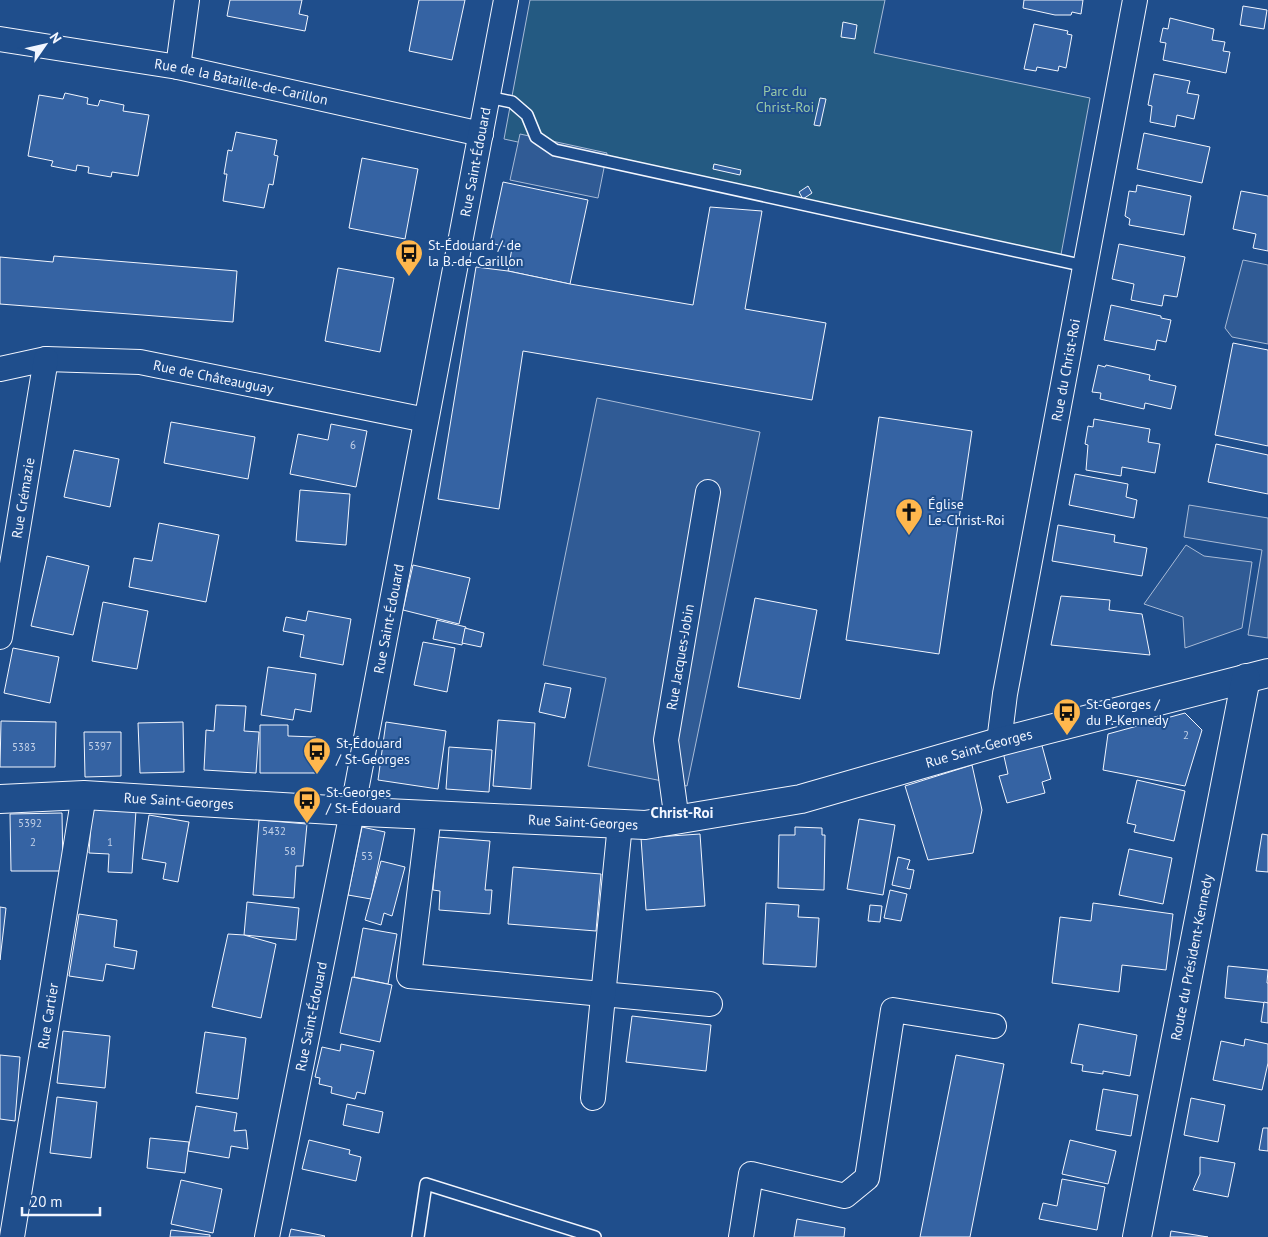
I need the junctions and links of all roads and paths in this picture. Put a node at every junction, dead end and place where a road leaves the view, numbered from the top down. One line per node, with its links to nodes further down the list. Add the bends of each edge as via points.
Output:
1 (187, 0): 5 (street)
2 (506, 0): 6 (street, Rue Saint-Édouard)
3 (1136, 0): 8 (street, Rue du Christ-Roi)
4 (0, 38): 5 (street, Rue de la Bataille-de-Carillon)
5 (178, 67): 7 (street, Rue de la Bataille-de-Carillon)
6 (488, 97): 7 (street, Rue Saint-Édouard); 8 (lane, via 512,102 527,115 536,137 555,150)
7 (481, 134): 11 (street, Rue Saint-Édouard)
8 (1085, 266): 15 (street, Rue du Christ-Roi, via 1004,694)
9 (46, 358): 10 (street, Rue de Châteauguay); 11 (street, Rue de Châteauguay, via 140,362); 13 (street, Rue Crémazie)
10 (0, 369)
11 (426, 420): 18 (street, Rue Saint-Édouard)
12 (708, 492): 20 (street, Rue Jacques-Jobin, via 666,740)
13 (0, 638)
14 (1257, 675): 15 (street, Rue Saint-Georges); 31 (street, Route du Président-Kennedy)
15 (999, 742): 20 (street, Rue Saint-Georges, via 801,799)
16 (84, 795): 17 (street, Rue Saint-Georges); 18 (street, Rue Saint-Georges); 26 (street, Rue Cartier)
17 (0, 798)
18 (352, 812): 19 (street, Rue Saint-Georges); 27 (street, Rue Saint-Édouard)
19 (429, 815): 21 (street, Rue Saint-Georges); 22 (street, via 409,976)
20 (678, 821): 21 (street, Rue Saint-Georges)
21 (620, 824): 22 (street)
22 (603, 994): 23 (street); 25 (street)
23 (710, 1004)
24 (994, 1026): 30 (street, via 893,1010 867,1178 845,1196 751,1174)
25 (593, 1098)
26 (12, 1237)
27 (267, 1237)
28 (418, 1237): 29 (lane, via 426,1184)
29 (596, 1237)
30 (741, 1237)
31 (1137, 1237)

